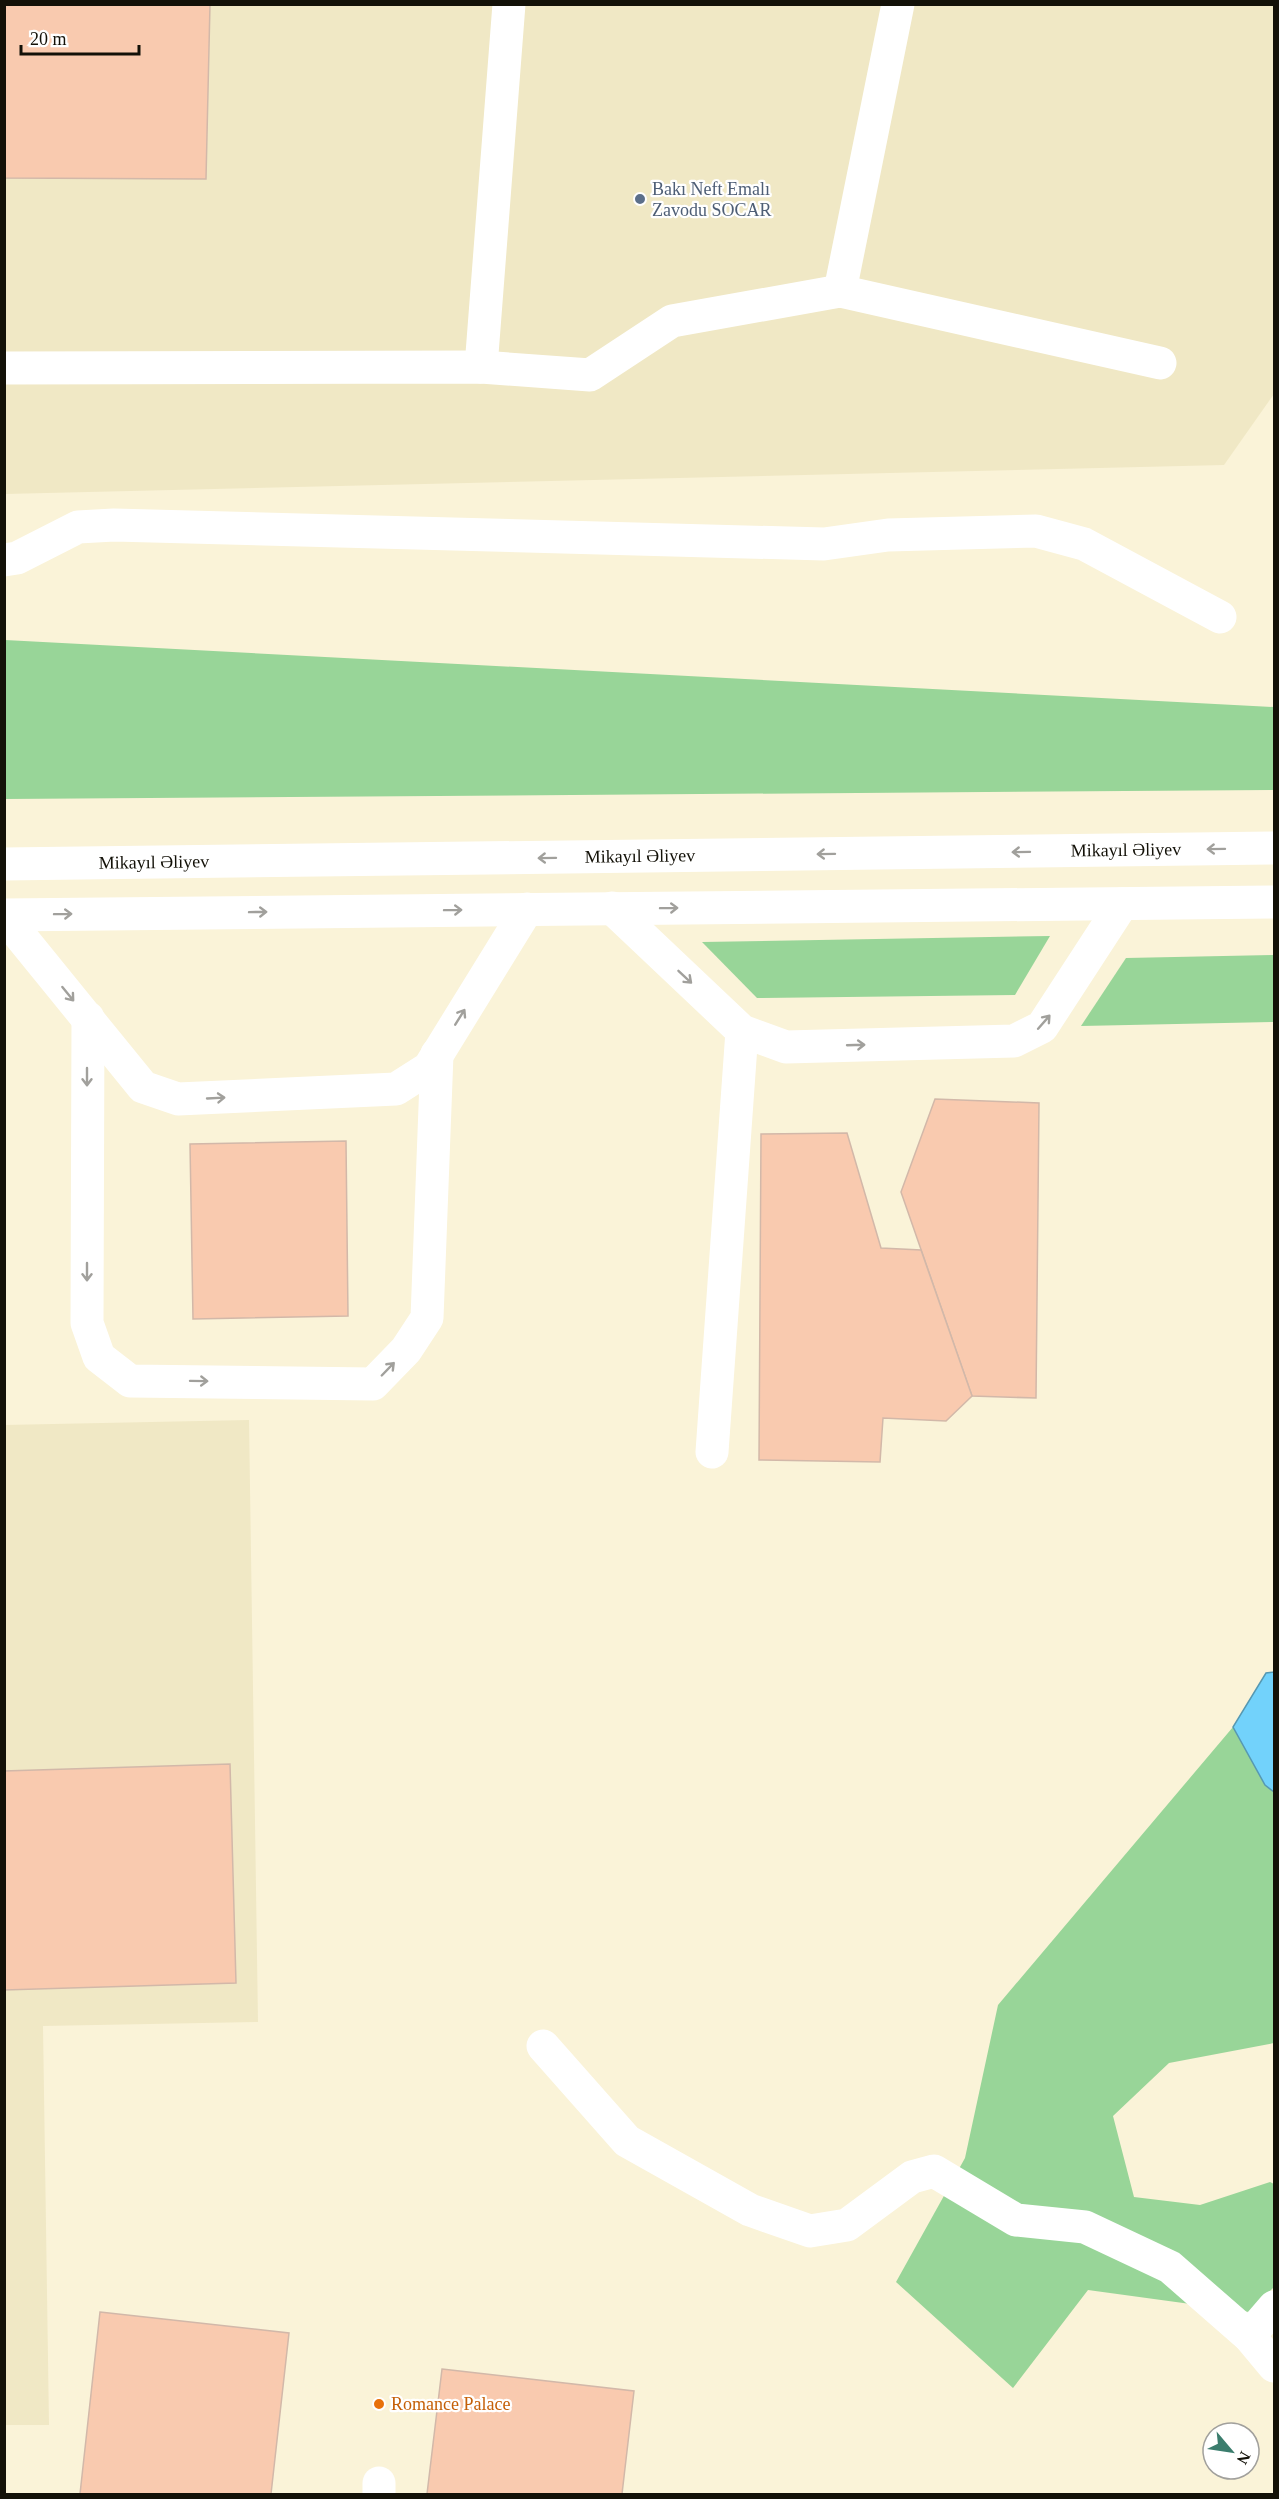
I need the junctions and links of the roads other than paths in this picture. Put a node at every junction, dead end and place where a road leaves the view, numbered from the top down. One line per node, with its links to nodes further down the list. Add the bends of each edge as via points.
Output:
1 (508, 4): 5 (main road)
2 (898, 4): 3 (main road)
3 (840, 291): 4 (main road); 5 (main road, via 672,321 590,375)
4 (1160, 363)
5 (481, 367): 6 (main road)
6 (4, 368)
7 (4, 560): 8 (main road, via 17,558 78,526 824,544 888,535 1036,531 1084,543)
8 (1220, 617)
9 (1275, 848): 10 (main road, Mikayıl Əliyev, one-way to 10)
10 (4, 864)
11 (1275, 902): 12 (main road)
12 (1122, 904): 13 (main road, one-way to 12); 17 (main road, one-way to 12, via 786,1047 1014,1041 1042,1027)
13 (612, 908): 14 (main road); 17 (main road, one-way to 17)
14 (527, 909): 15 (main road, one-way to 14); 18 (main road, one-way to 14)
15 (4, 915): 16 (main road, one-way to 16)
16 (88, 1018): 18 (main road, one-way to 18, via 143,1087 178,1100 396,1089 429,1068); 18 (main road, one-way to 18, via 87,1323 99,1357 130,1381 373,1384 406,1350 427,1318)
17 (742, 1031): 19 (main road)
18 (437, 1054)
19 (712, 1452)
20 (543, 2046): 22 (main road, via 627,2140 750,2210 810,2231 847,2225 912,2177 934,2171 1016,2220 1085,2227 1170,2267)
21 (1275, 2307): 22 (main road)
22 (1249, 2336): 23 (main road)
23 (1275, 2366)

